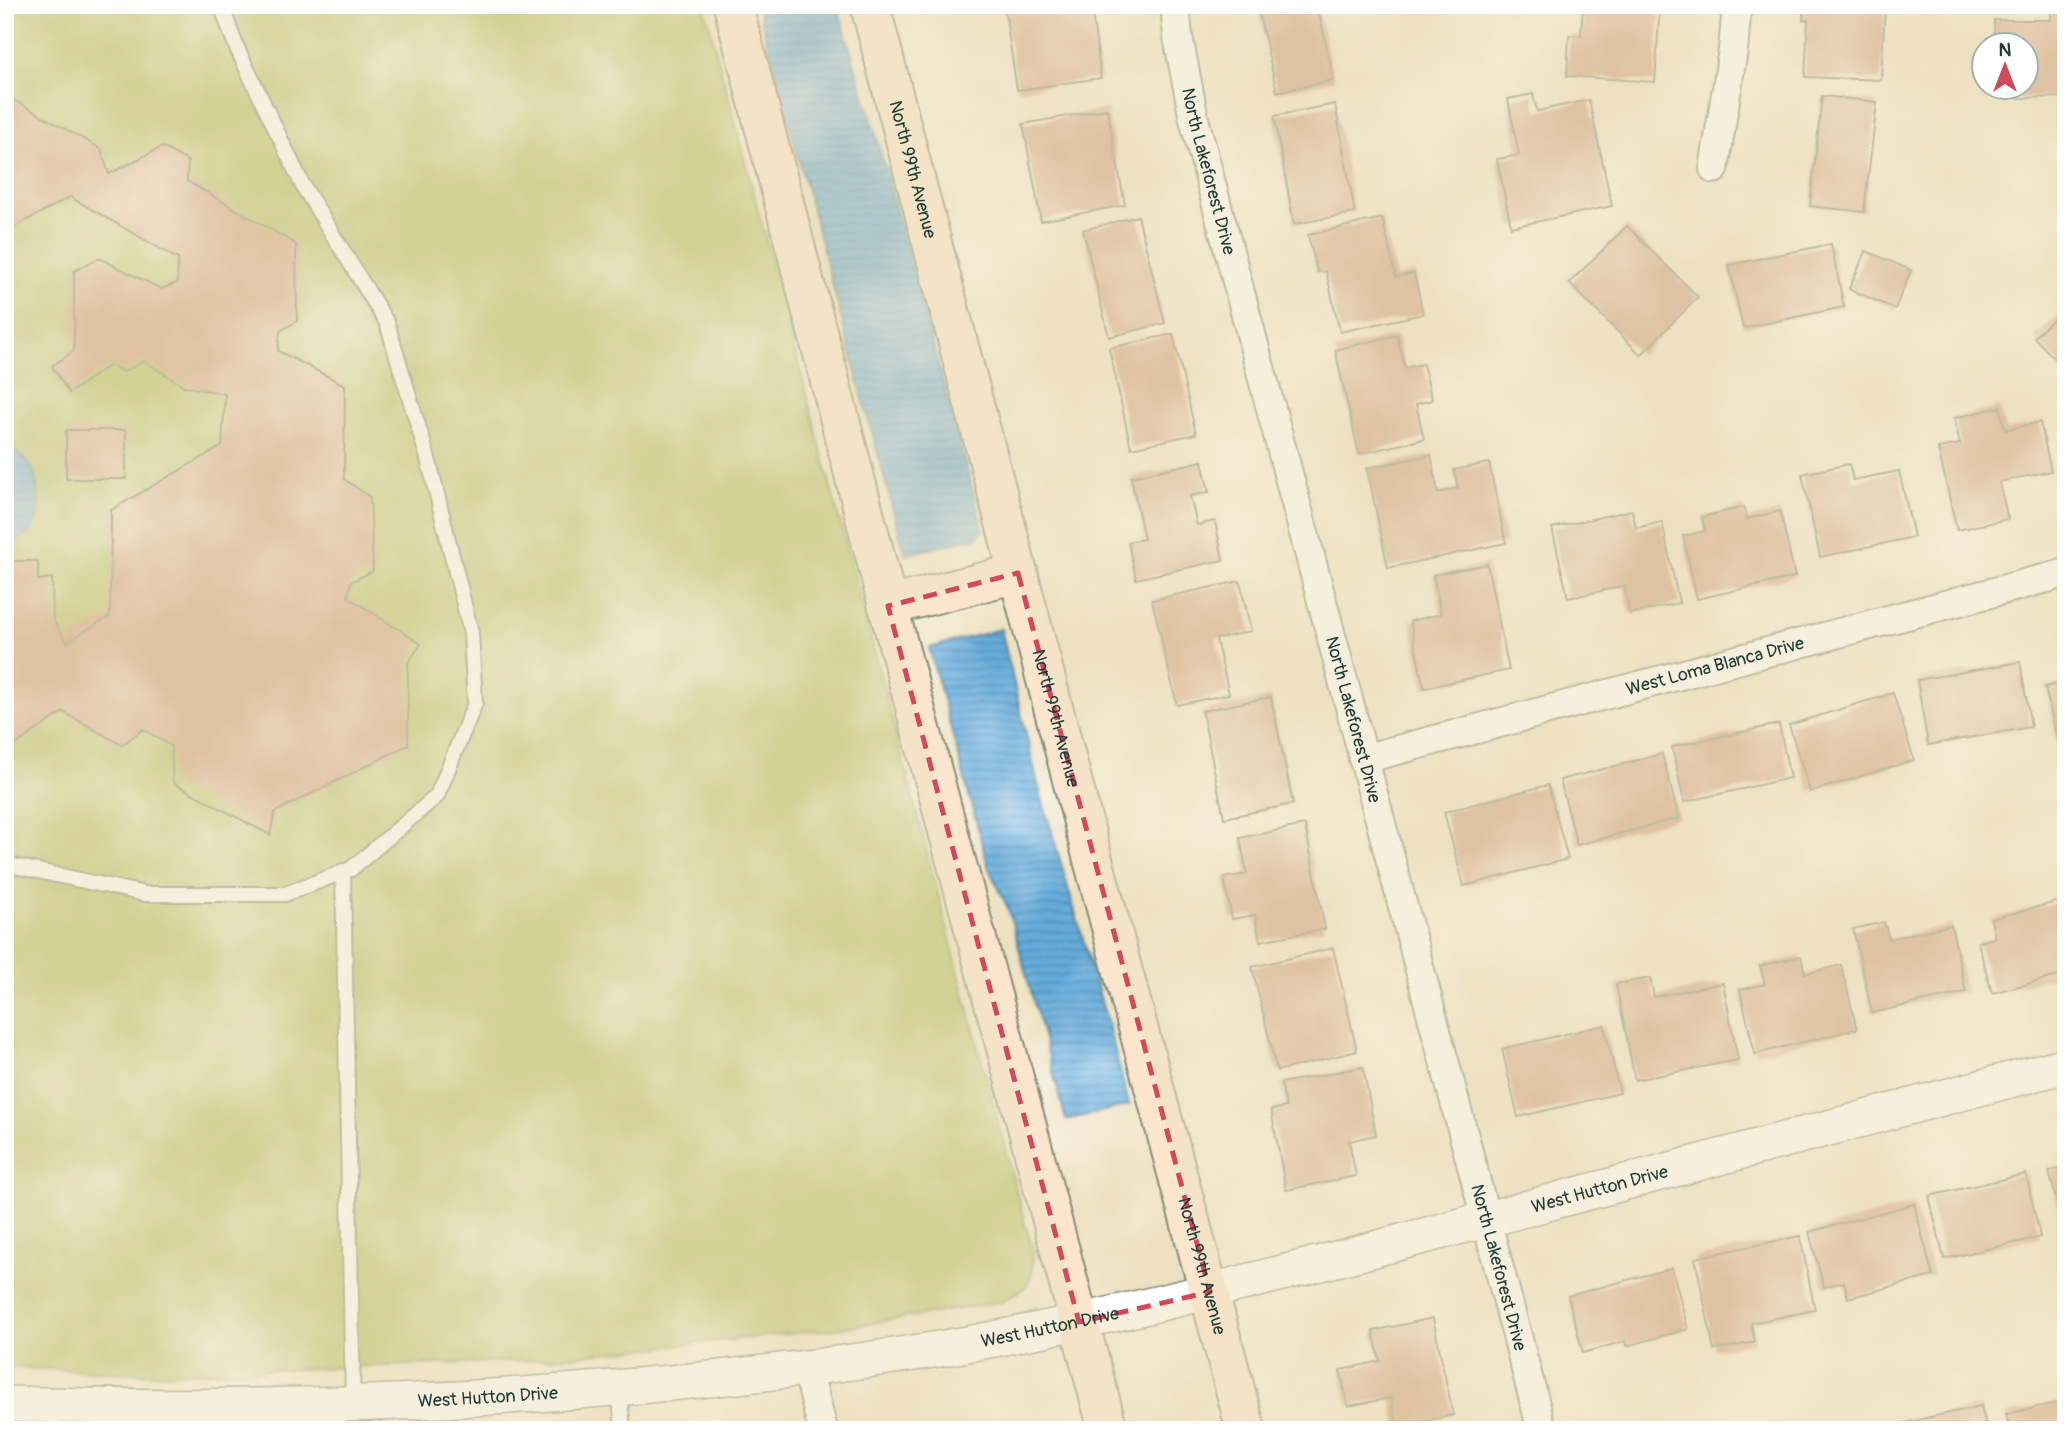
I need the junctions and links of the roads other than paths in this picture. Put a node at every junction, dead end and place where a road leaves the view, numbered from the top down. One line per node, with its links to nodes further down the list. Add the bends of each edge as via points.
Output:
1 (222, 5): 12 (lane, via 236,46 303,186 387,323 429,462 471,633 475,703 437,796)
2 (733, 5): 9 (main road)
3 (870, 5): 7 (main road, North 99th Avenue)
4 (1175, 5): 10 (street, North Lakeforest Drive, via 1194,119)
5 (1737, 5): 6 (street)
6 (1714, 169)
7 (1018, 573): 9 (main road); 15 (main road, North 99th Avenue)
8 (2066, 573): 10 (street, West Loma Blanca Drive)
9 (888, 606): 16 (main road)
10 (1363, 759): 14 (street, North Lakeforest Drive)
11 (5, 863): 12 (lane, via 145,894 285,894)
12 (343, 872): 20 (lane)
13 (2066, 1065): 14 (street, West Hutton Drive)
14 (1486, 1219): 15 (street, West Hutton Drive); 26 (street, North Lakeforest Drive)
15 (1210, 1292): 16 (street, West Hutton Drive); 25 (main road, North 99th Avenue)
16 (1079, 1322): 17 (street, West Hutton Drive); 24 (main road)
17 (807, 1368): 18 (street, West Hutton Drive); 23 (street)
18 (619, 1388): 20 (street, West Hutton Drive); 22 (lane)
19 (5, 1404): 21 (street, West Hutton Drive)
20 (353, 1405): 21 (street, West Hutton Drive)
21 (266, 1419)
22 (623, 1430)
23 (824, 1430)
24 (1108, 1430)
25 (1246, 1430)
26 (1542, 1430)

